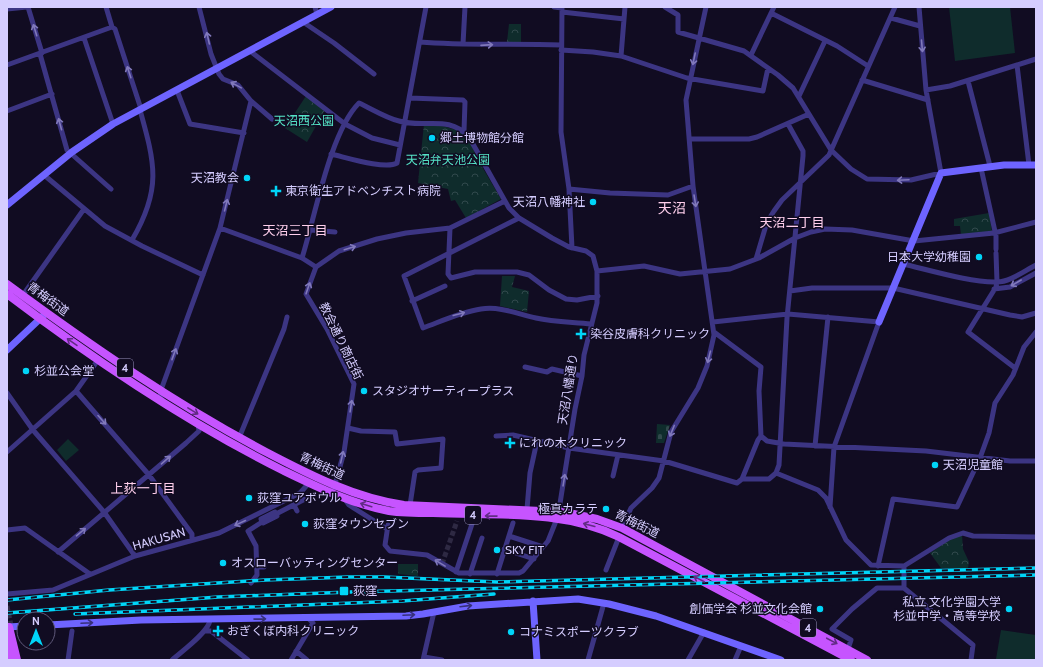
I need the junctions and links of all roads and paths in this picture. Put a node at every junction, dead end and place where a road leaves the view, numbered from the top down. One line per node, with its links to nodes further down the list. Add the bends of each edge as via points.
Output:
1 (27, 7): 14 (street); 30 (street, one-way to 1)
2 (106, 7): 22 (street)
3 (199, 7): 37 (street, one-way to 3)
4 (330, 7): 16 (street)
5 (426, 7): 26 (street)
6 (465, 7): 27 (street)
7 (554, 7): 15 (street)
8 (625, 7): 19 (street)
9 (665, 7): 24 (street, via 678,15 678,32)
10 (706, 7): 24 (street)
11 (774, 7): 17 (street)
12 (895, 7): 18 (street)
13 (919, 7): 21 (street)
14 (7, 9)
15 (562, 9): 19 (street); 28 (street)
16 (316, 11): 20 (street)
17 (771, 13): 25 (street); 31 (street)
18 (891, 18): 21 (street); 36 (street)
19 (624, 19): 32 (street)
20 (303, 22): 29 (street); 39 (street, via 334,42)
21 (920, 26): 44 (street, one-way to 44)
22 (112, 27): 23 (street); 50 (street, one-way to 22, via 115,29)
23 (84, 38): 30 (street); 55 (street)
24 (699, 39): 31 (street); 40 (street, one-way to 40)
25 (825, 41): 36 (street); 46 (street)
26 (420, 42): 27 (street); 47 (street)
27 (462, 44): 28 (street, one-way to 28, via 523,43)
28 (561, 48): 32 (street); 73 (street, via 561,132)
29 (250, 51): 37 (street); 56 (street)
30 (41, 54): 34 (street); 45 (street)
31 (751, 55): 38 (street)
32 (621, 56): 40 (street)
33 (1036, 59): 35 (street)
34 (7, 65)
35 (1017, 65): 42 (street); 65 (street)
36 (868, 66): 41 (street)
37 (216, 68): 43 (street); 49 (street, one-way to 37, via 238,85 223,79)
38 (768, 68): 40 (street, via 763,91); 46 (street)
39 (374, 74)
40 (690, 79): 60 (street, via 686,100)
41 (862, 80): 48 (street); 62 (street)
42 (968, 81): 44 (street); 66 (street)
43 (178, 89): 50 (street); 59 (street, via 190,124)
44 (926, 90): 48 (street)
45 (52, 94): 51 (street); 63 (street, one-way to 45, via 67,150)
46 (799, 96): 52 (street)
47 (410, 98): 54 (street); 58 (street, via 463,100)
48 (928, 100): 68 (street)
49 (251, 101): 53 (street); 59 (street)
50 (140, 110): 55 (street); 85 (street, via 150,153 154,186 148,208)
51 (7, 111)
52 (809, 114): 57 (street); 62 (street)
53 (272, 119)
54 (404, 122): 56 (street, via 360,103 351,111); 58 (street, via 450,124); 61 (street)
55 (112, 124): 63 (street)
56 (345, 124): 61 (street, via 372,138); 64 (street)
57 (788, 124): 60 (street, via 749,139); 70 (street, via 803,151)
58 (464, 131): 74 (street)
59 (244, 134): 79 (street, one-way to 59)
60 (690, 139): 71 (street)
61 (400, 145): 64 (street, via 397,163 392,166)
62 (831, 150): 68 (street, one-way to 62, via 911,180 867,179 851,169); 70 (street, via 829,155)
63 (72, 152): 69 (street); 72 (street)
64 (331, 154): 81 (street)
65 (1032, 165): 66 (street)
66 (990, 166): 67 (street)
67 (981, 168): 68 (street); 83 (street)
68 (941, 173): 86 (street)
69 (44, 175): 75 (street); 76 (street)
70 (801, 180): 84 (street); 90 (street, via 782,200 767,222)
71 (693, 186): 73 (street, via 668,195); 95 (street, one-way to 95)
72 (111, 189)
73 (569, 189): 87 (street)
74 (505, 201): 77 (street); 80 (street)
75 (7, 205)
76 (84, 210): 85 (street, via 105,226); 105 (street)
77 (519, 218): 87 (street); 88 (street)
78 (1036, 222): 83 (street)
79 (220, 228): 89 (street); 97 (street)
80 (450, 228): 88 (street); 93 (street, one-way to 80, via 339,251 377,239)
81 (311, 230): 82 (street); 89 (street)
82 (335, 232)
83 (994, 233): 86 (street); 98 (street)
84 (795, 238): 86 (street, via 824,229); 90 (street); 103 (street)
85 (132, 240): 97 (street)
86 (914, 241): 91 (street)
87 (572, 248): 94 (street, via 586,251 593,256)
88 (449, 254): 106 (street, via 448,274 451,278 474,272 516,272 529,275 566,299); 107 (street, via 404,276)
89 (302, 258): 93 (street)
90 (756, 259): 95 (street, via 730,270)
91 (904, 264): 98 (street); 101 (street)
92 (1036, 265): 98 (street, via 1007,280)
93 (316, 267): 130 (street, 教会通り商店街, one-way to 93, via 354,384 327,329 306,294)
94 (597, 271): 95 (street, via 644,266 680,274); 106 (street, 天沼八幡通り)
95 (705, 272): 115 (street)
96 (1036, 273): 102 (street, one-way to 102, via 1010,287)
97 (203, 275): 125 (street, one-way to 97)
98 (997, 282): 102 (street)
99 (7, 284): 105 (main road, 青梅街道 / 4)
100 (445, 286): 107 (street)
101 (893, 288): 103 (street, via 812,288); 108 (street); 116 (street)
102 (994, 289): 108 (street)
103 (790, 291): 110 (street)
104 (7, 294): 114 (main road, 青梅街道 / 4)
105 (23, 295): 111 (main road, 青梅街道 / 4)
106 (598, 296): 117 (street, 天沼八幡通り)
107 (412, 301): 117 (street, one-way to 117, via 423,328 446,318 482,308 496,308 543,319)
108 (982, 308): 109 (street, via 1022,317); 123 (street, via 968,332)
109 (1036, 313)
110 (788, 314): 113 (street); 115 (street); 136 (street)
111 (50, 315): 114 (street); 125 (main road, 青梅街道 / 4)
112 (287, 317): 134 (street)
113 (828, 317): 116 (street); 137 (street)
114 (39, 318): 120 (street); 121 (main road, 青梅街道 / 4, one-way to 114)
115 (713, 322): 118 (street)
116 (880, 322): 138 (street)
117 (591, 324): 124 (street, 天沼八幡通り)
118 (714, 332): 133 (street, via 761,367); 143 (street, one-way to 143, via 707,366 698,388 671,432)
119 (1036, 332): 123 (street, via 1024,347)
120 (7, 350)
121 (98, 360): 126 (street); 128 (main road, 青梅街道 / 4)
122 (525, 367): 124 (street, via 547,372 552,369)
123 (1015, 368): 142 (street, via 995,403 992,426)
124 (582, 376): 139 (street, 天沼八幡通り)
125 (160, 390): 128 (street); 134 (main road, 青梅街道 / 4, one-way to 134)
126 (76, 391): 131 (street); 146 (street, one-way to 146)
127 (7, 393): 131 (street)
128 (163, 402): 129 (main road, 青梅街道 / 4)
129 (198, 424): 146 (street, one-way to 129, via 199,430); 149 (main road, 青梅街道 / 4)
130 (348, 428): 150 (street, 教会通り商店街, one-way to 130); 154 (street, via 395,432 397,444 443,439 441,468 415,472)
131 (33, 430): 140 (street); 158 (street)
132 (496, 436): 135 (street, via 513,436)
133 (761, 436): 136 (street, via 767,441); 148 (street)
134 (239, 438): 150 (main road, 青梅街道 / 4)
135 (537, 442): 139 (street); 156 (street, via 530,473)
136 (781, 444): 137 (street); 145 (street)
137 (815, 446): 138 (street)
138 (834, 447): 142 (street, via 926,451); 155 (street)
139 (569, 448): 141 (street); 159 (street, 天沼八幡通り, one-way to 139)
140 (7, 452)
141 (618, 455): 143 (street); 147 (street)
142 (980, 458): 144 (street); 173 (street, via 957,507 893,499)
143 (664, 461): 148 (street, via 737,483); 163 (street, via 655,485 631,508)
144 (1036, 461)
145 (776, 473): 148 (street, via 769,479); 155 (street, via 818,490)
146 (149, 475): 158 (street); 167 (street, via 192,534)
147 (613, 476)
148 (742, 479)
149 (309, 483): 152 (main road, 青梅街道 / 4); 167 (street, HAKUSAN, one-way to 167, via 300,493 219,533)
150 (334, 486): 152 (street, via 335,493); 154 (main road, 青梅街道 / 4, via 380,500)
151 (309, 497): 153 (street)
152 (340, 497): 159 (main road, 青梅街道 / 4, one-way to 152, via 389,511); 178 (street, one-way to 152, via 426,555 390,551 385,545 387,527)
153 (294, 505): 157 (street); 175 (street, via 260,519 262,522 249,528 256,546)
154 (410, 505): 156 (main road, 青梅街道 / 4)
155 (830, 507): 173 (street, via 846,540 866,561)
156 (527, 509): 159 (main road, 青梅街道 / 4)
157 (297, 511)
158 (104, 512): 170 (street, one-way to 158); 171 (street)
159 (559, 515): 163 (main road, 青梅街道 / 4, via 597,519); 168 (street, 天沼八幡通り)
160 (473, 521): 178 (street)
161 (513, 523): 164 (street)
162 (7, 530): 170 (street, via 25,528)
163 (620, 532): 177 (street); 197 (main road, 青梅街道 / 4, one-way to 197, via 670,554); 213 (main road, 青梅街道 / 4, one-way to 163, via 648,552)
164 (509, 536): 168 (street); 169 (street)
165 (1036, 537): 174 (street, via 973,536 963,533 949,538)
166 (482, 538): 180 (street)
167 (192, 540): 171 (street, HAKUSAN)
168 (543, 547): 172 (street, 天沼八幡通り)
169 (504, 549): 172 (street); 181 (street)
170 (58, 552): 179 (street)
171 (135, 556): 179 (street, HAKUSAN)
172 (534, 559): 181 (street, 天沼八幡通り, via 519,573)
173 (878, 566): 174 (street)
174 (904, 566): 183 (street)
175 (257, 567): 176 (street); 182 (street, via 257,575)
176 (264, 567)
177 (606, 570)
178 (456, 572): 180 (street, 天沼八幡通り)
179 (90, 574): 184 (street, HAKUSAN, via 53,590)
180 (470, 574): 181 (street, 天沼八幡通り)
181 (497, 574)
182 (251, 583)
183 (904, 588): 197 (street, via 877,588 832,629 851,640); 215 (street, via 973,645)
184 (7, 594)
185 (533, 601): 186 (street, via 578,599); 187 (street, one-way to 185, via 468,606); 208 (street)
186 (604, 603): 194 (street); 209 (street)
187 (434, 612): 188 (street, one-way to 187, via 406,616); 199 (street)
188 (309, 619): 189 (street, one-way to 188); 198 (street, via 313,623)
189 (210, 620): 190 (street, one-way to 189, via 141,620); 193 (street)
190 (56, 625)
191 (8, 627): 201 (main road)
192 (72, 631): 202 (street)
193 (204, 631): 203 (street); 204 (street, via 211,631)
194 (704, 632): 196 (street); 210 (street)
195 (7, 643): 200 (main road)
196 (741, 646): 211 (street); 212 (street)
197 (848, 649): 214 (main road, 4)
198 (296, 651): 205 (street); 206 (street)
199 (424, 658): 207 (street)
200 (11, 660)
201 (17, 660)
202 (68, 660)
203 (172, 660)
204 (248, 660)
205 (291, 660)
206 (306, 660)
207 (442, 660)
208 (537, 660)
209 (588, 660)
210 (688, 660)
211 (735, 660)
212 (781, 660)
213 (851, 660)
214 (867, 660)
215 (972, 660)

